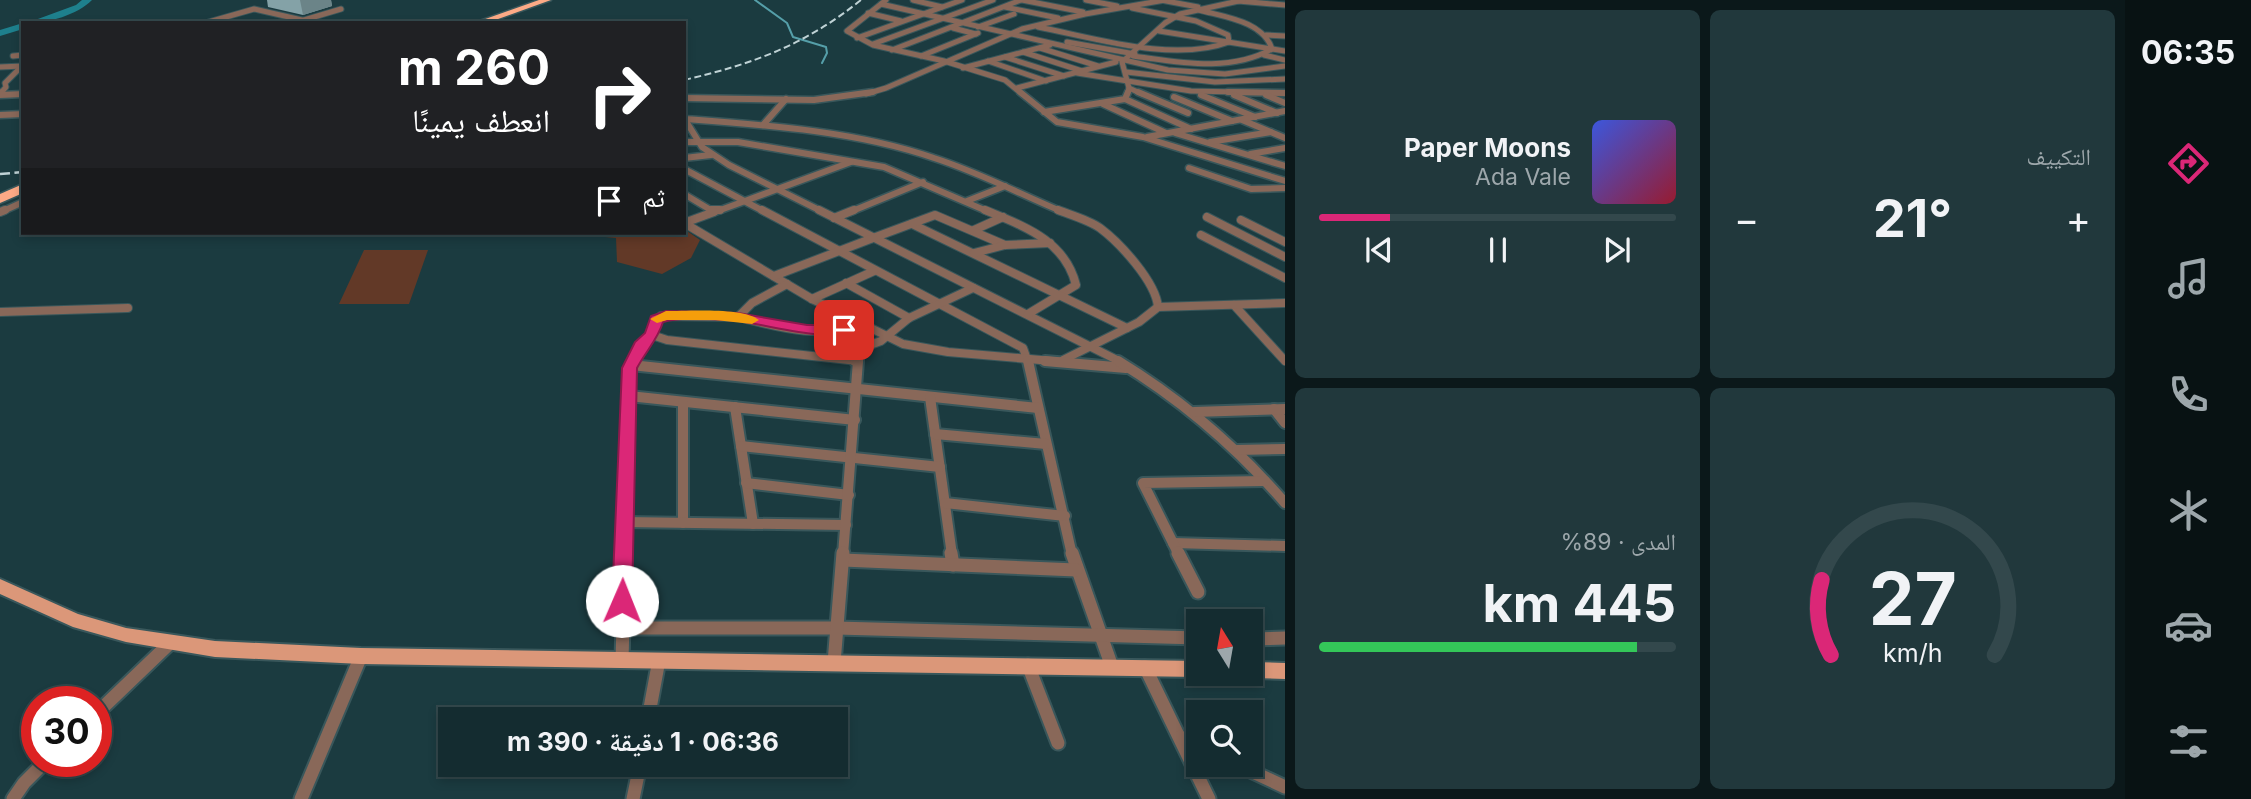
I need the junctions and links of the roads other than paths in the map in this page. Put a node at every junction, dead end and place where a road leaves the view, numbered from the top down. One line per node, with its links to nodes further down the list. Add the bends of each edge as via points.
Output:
1 (547, 0): 41 (highway)
2 (913, 0): 19 (street)
3 (937, 0): 16 (street)
4 (961, 0): 16 (street)
5 (993, 0): 30 (street)
6 (1021, 0): 13 (street); 27 (street)
7 (1048, 0): 26 (street)
8 (1086, 0): 14 (street)
9 (1105, 0): 14 (street)
10 (1131, 0): 15 (street)
11 (1163, 0): 15 (street); 23 (street)
12 (1240, 1): 17 (street); 23 (street)
13 (1013, 3): 18 (street); 31 (street)
14 (1098, 3): 20 (street)
15 (1147, 3): 20 (street)
16 (952, 4): 19 (street)
17 (1285, 5)
18 (1004, 6): 25 (street); 36 (street)
19 (943, 7): 24 (street)
20 (1125, 7): 26 (street); 32 (street)
21 (341, 9): 37 (street)
22 (874, 9): 24 (street); 28 (street); 33 (street); 42 (street); 47 (street); 50 (street); 61 (street, via 847,31)
23 (1199, 9): 32 (street); 57 (street)
24 (934, 10): 28 (street); 30 (street)
25 (995, 10): 29 (street); 35 (street)
26 (1101, 11): 27 (street)
27 (1091, 13): 31 (street)
28 (922, 14): 33 (street); 34 (street)
29 (1014, 14): 43 (street); 44 (street)
30 (954, 15): 34 (street); 35 (street)
31 (1073, 16): 36 (street)
32 (1175, 16): 54 (street); 64 (street, via 1215,27 1228,35)
33 (912, 18): 42 (street); 45 (street)
34 (943, 19): 45 (street); 46 (street)
35 (972, 19): 46 (street)
36 (1062, 19): 44 (street)
37 (303, 20): 38 (street, via 254,9); 39 (street); 40 (street)
38 (212, 21)
39 (300, 21)
40 (307, 21)
41 (484, 21)
42 (901, 22): 47 (street)
43 (992, 22): 51 (street); 52 (street)
44 (1048, 22): 48 (street)
45 (931, 23): 49 (street); 67 (street)
46 (961, 23): 49 (street); 52 (street)
47 (891, 25): 50 (street)
48 (1034, 26): 51 (street); 55 (street)
49 (950, 27): 52 (street); 53 (street)
50 (880, 29): 61 (street)
51 (1022, 29): 56 (street)
52 (977, 30): 56 (street); 60 (street)
53 (941, 31): 59 (street); 60 (street)
54 (1159, 31): 64 (street); 68 (street)
55 (1073, 33): 63 (street); 68 (street)
56 (1009, 34): 66 (street); 69 (street)
57 (1266, 35): 58 (street); 72 (street)
58 (1285, 36)
59 (926, 37): 62 (street); 65 (street)
60 (967, 37): 65 (street)
61 (857, 38): 67 (street)
62 (915, 41): 71 (street); 73 (street)
63 (1063, 41): 66 (street); 77 (street)
64 (1229, 42): 68 (street, via 1206,50); 72 (street)
65 (952, 44): 69 (street); 71 (street)
66 (1054, 44): 70 (street); 85 (street)
67 (873, 45): 73 (street)
68 (1145, 46): 77 (street)
69 (976, 47): 83 (street)
70 (1039, 47): 75 (street); 89 (street)
71 (941, 48): 80 (street)
72 (1272, 49): 74 (street); 78 (street)
73 (892, 50): 80 (street)
74 (1285, 51)
75 (1022, 52): 81 (street); 93 (street)
76 (21, 55): 79 (street)
77 (1134, 55): 85 (street); 86 (street)
78 (1264, 55): 82 (street); 86 (street)
79 (13, 56)
80 (918, 57): 83 (street)
81 (1005, 57): 84 (street); 96 (street)
82 (1285, 60)
83 (944, 61): 92 (street); 112 (street, via 865,94)
84 (987, 61): 92 (street); 98 (street)
85 (1119, 62): 89 (street); 94 (street); 95 (street)
86 (1209, 63): 95 (street)
87 (0, 66): 88 (street)
88 (21, 66)
89 (1098, 66): 93 (street)
90 (1285, 66): 95 (street)
91 (21, 67): 101 (street)
92 (963, 68): 102 (street)
93 (1079, 72): 96 (street); 100 (street)
94 (1126, 72): 99 (street); 100 (street)
95 (1224, 73): 99 (street)
96 (1065, 76): 98 (street)
97 (1285, 79): 99 (street)
98 (1047, 82): 102 (street)
99 (1238, 83): 106 (street)
100 (1128, 85): 103 (street); 113 (street); 114 (street)
101 (3, 87): 109 (street)
102 (1017, 88): 118 (street)
103 (1193, 92): 105 (street); 110 (street); 125 (street)
104 (21, 93): 109 (street)
105 (1230, 93): 106 (street); 119 (street)
106 (1252, 93): 107 (street)
107 (1262, 93): 108 (street); 116 (street)
108 (1285, 93)
109 (0, 94)
110 (1174, 97): 114 (street); 117 (street)
111 (686, 99): 112 (street)
112 (786, 99): 130 (street)
113 (1125, 99): 115 (street); 124 (street)
114 (1157, 100): 120 (street)
115 (1103, 103): 118 (street); 133 (street)
116 (1285, 103)
117 (1204, 110): 120 (street); 127 (street)
118 (1044, 112): 134 (street, via 1063,123)
119 (1281, 112): 123 (street)
120 (1188, 113): 124 (street)
121 (21, 114): 122 (street)
122 (0, 115)
123 (1268, 115): 125 (street); 128 (street)
124 (1164, 117): 131 (street)
125 (1255, 117): 126 (street)
126 (1242, 120): 127 (street); 132 (street)
127 (1233, 121): 131 (street)
128 (1285, 122)
129 (686, 123): 130 (street); 137 (street)
130 (762, 125): 136 (street)
131 (1191, 129): 133 (street)
132 (1271, 132): 135 (street); 139 (street)
133 (1170, 133): 134 (street); 139 (street)
134 (1143, 137): 149 (street)
135 (1285, 138)
136 (853, 139): 144 (street); 151 (street, via 908,149)
137 (697, 140): 138 (street); 141 (street); 144 (street)
138 (686, 142)
139 (1206, 143): 142 (street)
140 (1285, 148): 142 (street)
141 (711, 155): 143 (street); 152 (street)
142 (1246, 155): 146 (street)
143 (686, 158)
144 (837, 158): 145 (street)
145 (855, 161): 150 (street); 152 (street)
146 (1285, 166)
147 (1189, 168): 153 (street, via 1237,186)
148 (686, 170): 155 (street)
149 (1285, 181)
150 (923, 182): 156 (street); 160 (street)
151 (1005, 186): 156 (street); 185 (street, via 1099,228 1145,274 1157,293)
152 (775, 188): 155 (street); 160 (street)
153 (1285, 188)
154 (686, 195): 157 (street)
155 (745, 201): 157 (street); 171 (street)
156 (967, 201): 158 (street)
157 (714, 212): 162 (street)
158 (1003, 217): 165 (street); 169 (street)
159 (1207, 217): 173 (street)
160 (834, 218): 167 (street)
161 (1241, 220): 168 (street)
162 (686, 222)
163 (686, 224): 175 (street)
164 (912, 224): 165 (street, via 935,215); 167 (street); 172 (street)
165 (975, 230): 170 (street)
166 (1201, 235): 176 (street)
167 (873, 238): 171 (street); 179 (street)
168 (1285, 242)
169 (1050, 243): 170 (street); 180 (street, via 1075,278 1076,285)
170 (1005, 245): 172 (street)
171 (838, 252): 174 (street); 175 (street)
172 (974, 254): 180 (street)
173 (1285, 257)
174 (874, 271): 177 (street); 182 (street)
175 (774, 276): 178 (street)
176 (1285, 278)
177 (846, 283): 181 (street); 190 (street)
178 (787, 284): 181 (street); 189 (street, via 752,303)
179 (973, 288): 182 (street); 188 (street)
180 (1059, 296): 188 (street); 192 (street)
181 (812, 299): 191 (street)
182 (938, 304): 190 (street); 197 (street, via 1020,346)
183 (1234, 305): 184 (street); 185 (street); 199 (street)
184 (1283, 305)
185 (1158, 307): 192 (street)
186 (128, 308): 187 (street)
187 (0, 312)
188 (1028, 314): 195 (street)
189 (738, 317): 191 (street, via 833,331); 193 (street, via 661,316)
190 (909, 318): 194 (street)
191 (858, 324): 194 (street); 196 (street)
192 (1127, 328): 195 (street)
193 (652, 335): 196 (street, via 667,340); 200 (street)
194 (886, 336): 196 (street); 197 (street, via 920,348)
195 (1090, 345): 198 (street); 201 (street)
196 (858, 355): 202 (street)
197 (1027, 358): 198 (street); 207 (street)
198 (1062, 360): 201 (street)
199 (1285, 361)
200 (631, 365): 202 (street); 203 (street)
201 (1133, 368): 209 (street)
202 (858, 388): 204 (street); 210 (street)
203 (629, 396): 205 (street); 225 (street)
204 (930, 397): 207 (street); 212 (street)
205 (683, 402): 206 (street); 226 (street)
206 (735, 408): 210 (street); 214 (street)
207 (1038, 408): 213 (street)
208 (1279, 409): 209 (street); 211 (street)
209 (1194, 412): 216 (street)
210 (855, 420): 217 (street)
211 (1285, 423)
212 (935, 434): 213 (street); 218 (street)
213 (1046, 444): 224 (street)
214 (741, 446): 217 (street); 220 (street)
215 (1285, 449): 216 (street)
216 (1237, 450): 219 (street)
217 (852, 458): 218 (street); 221 (street)
218 (940, 467): 222 (street)
219 (1265, 481): 223 (street); 229 (street, via 1143,483)
220 (746, 483): 221 (street); 227 (street)
221 (849, 495): 228 (street)
222 (945, 503): 224 (street); 232 (street)
223 (1285, 503)
224 (1065, 516): 233 (street)
225 (624, 522): 226 (street); 236 (street)
226 (683, 523): 227 (street)
227 (752, 524): 228 (street)
228 (846, 525): 231 (street)
229 (1173, 543): 230 (street); 235 (street)
230 (1285, 546)
231 (843, 560): 232 (street); 237 (street)
232 (953, 565): 233 (street)
233 (1076, 570): 238 (street)
234 (0, 586): 242 (main road, via 73,620)
235 (1198, 593)
236 (622, 628): 237 (street); 244 (street)
237 (837, 628): 238 (street); 246 (street)
238 (1099, 635): 239 (street); 248 (street)
239 (1186, 638)
240 (1285, 638): 241 (street)
241 (1264, 639)
242 (169, 644): 243 (main road); 253 (street)
243 (362, 656): 244 (main road); 263 (street)
244 (622, 660): 245 (main road)
245 (659, 660): 246 (main road); 254 (street)
246 (834, 663): 247 (main road)
247 (1028, 665): 248 (main road); 257 (street)
248 (1112, 667): 249 (main road)
249 (1145, 667): 250 (main road); 255 (street)
250 (1186, 668)
251 (1264, 670): 252 (main road)
252 (1282, 670)
253 (112, 699)
254 (650, 707)
255 (1179, 737): 256 (street); 265 (street)
256 (1186, 740)
257 (1058, 743)
258 (29, 777): 262 (street)
259 (638, 777): 264 (street)
260 (1263, 777): 261 (street)
261 (1285, 787)
262 (13, 799)
263 (301, 799)
264 (634, 799)
265 (1209, 799)

